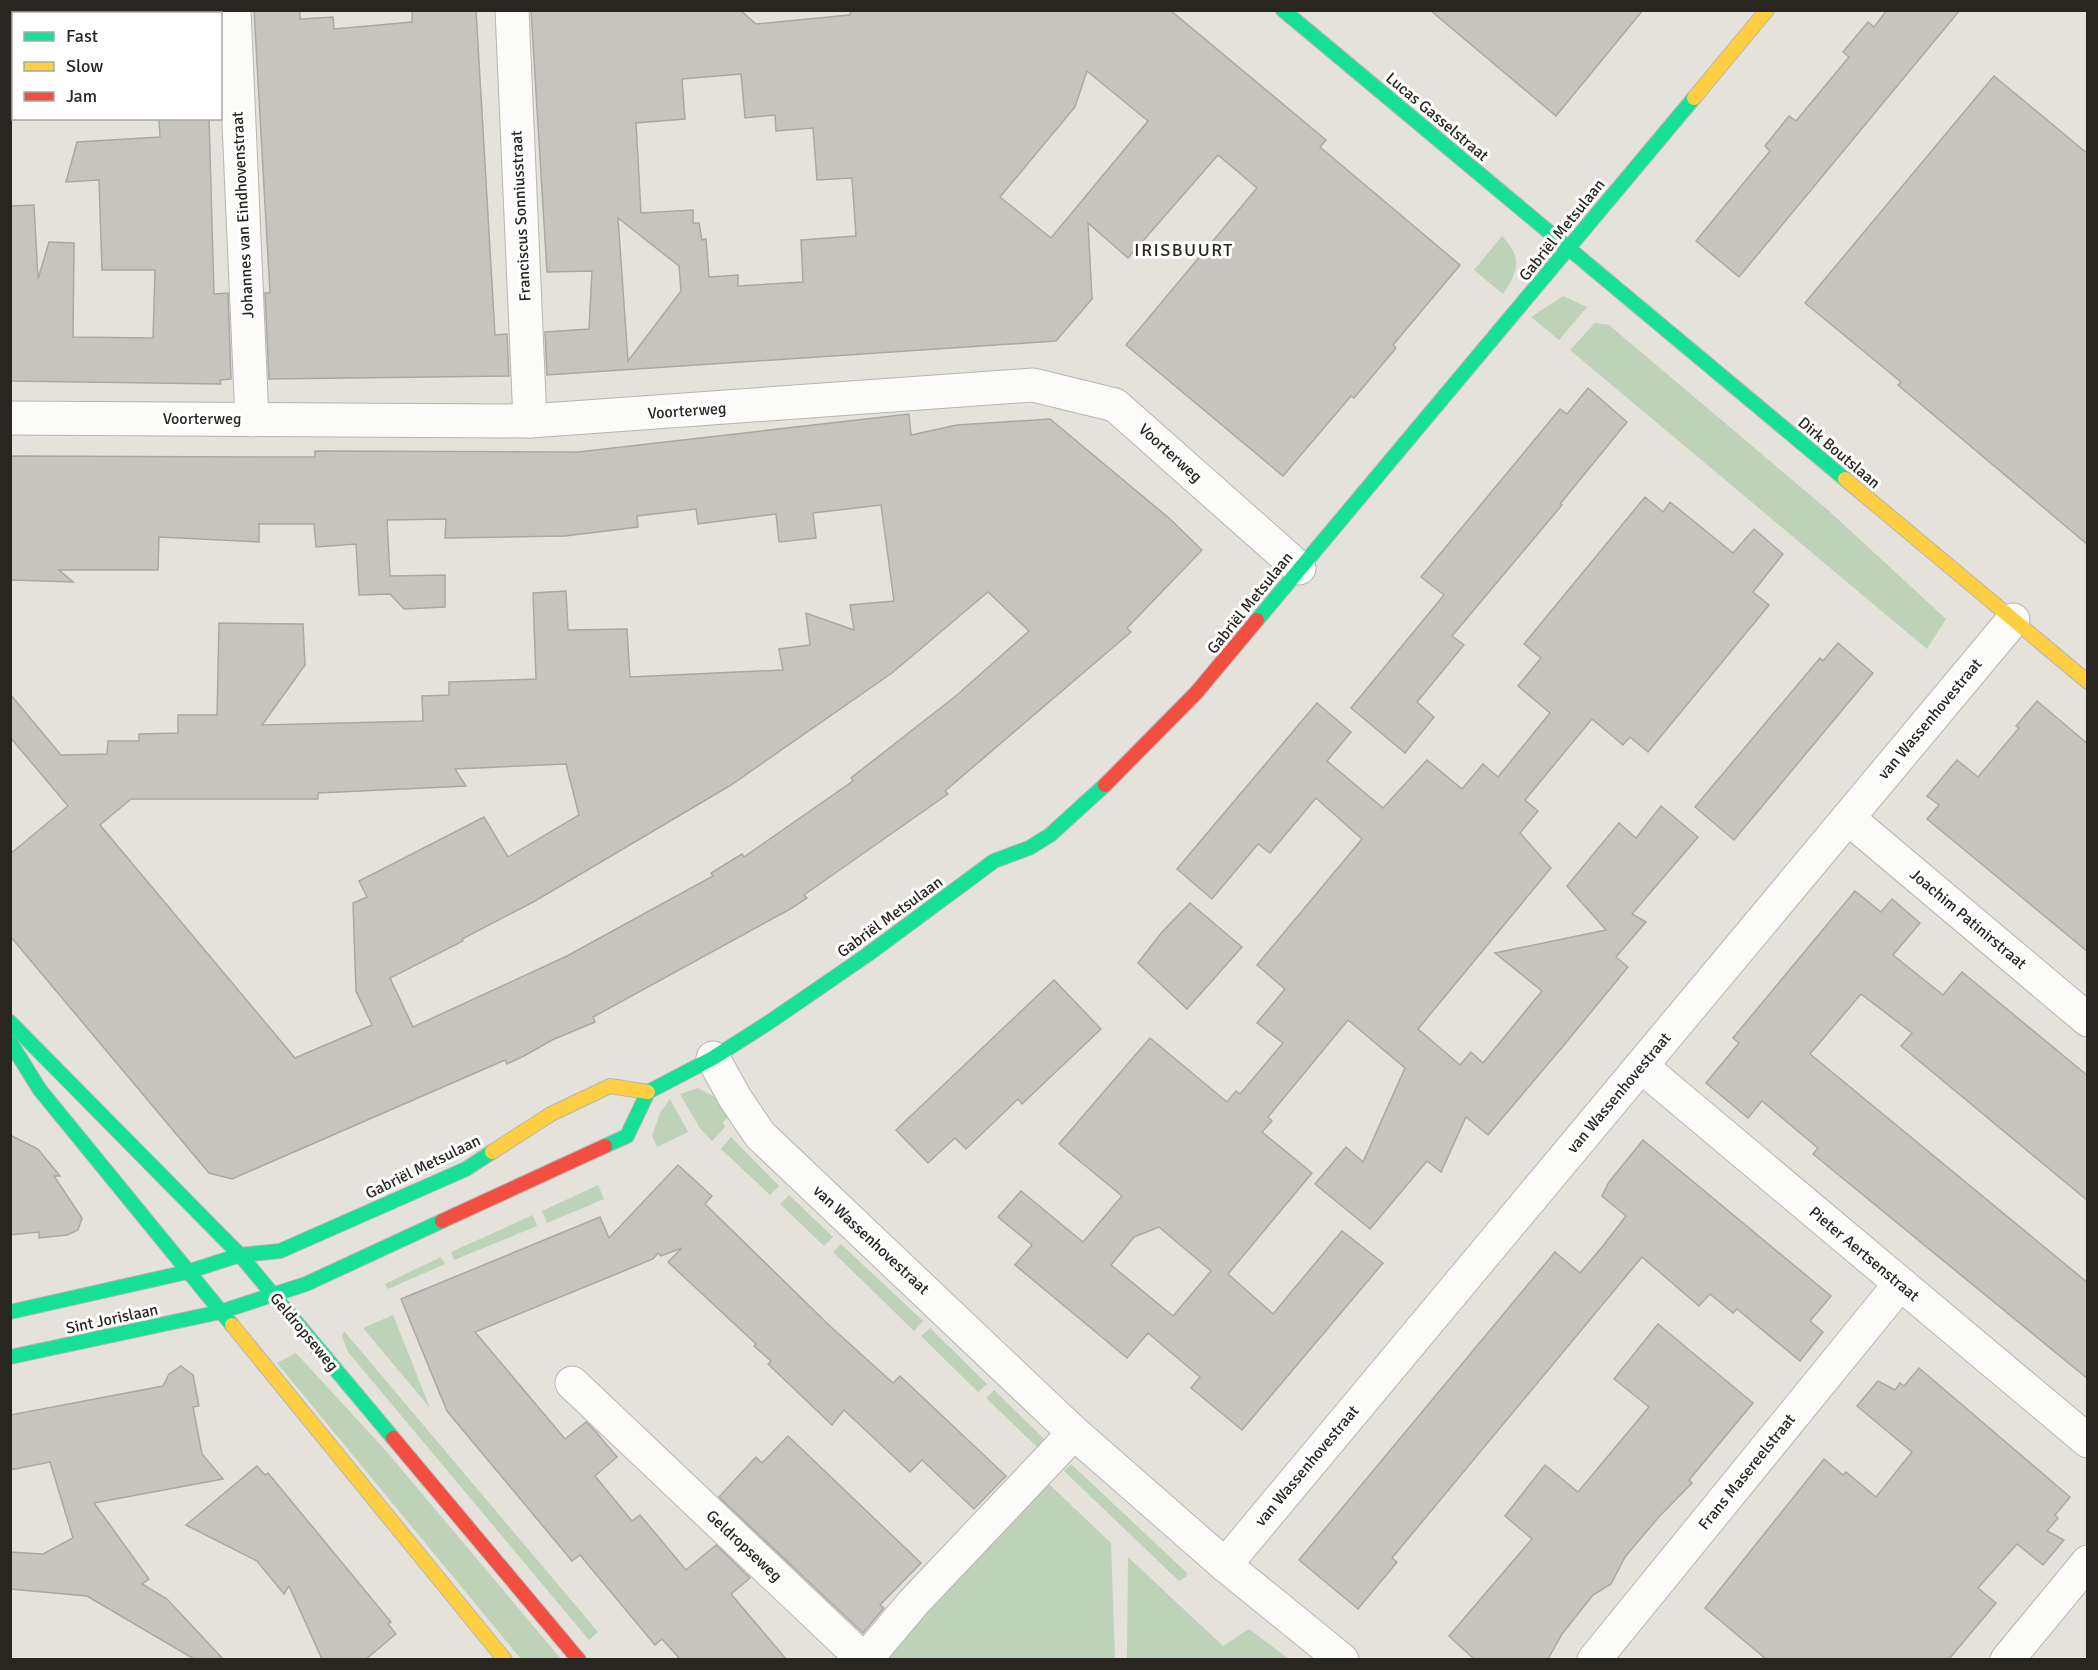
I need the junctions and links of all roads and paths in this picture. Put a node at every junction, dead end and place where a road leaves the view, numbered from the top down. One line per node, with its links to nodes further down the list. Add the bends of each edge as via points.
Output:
1 (234, 10): 7 (street, Johannes van Eindhovenstraat)
2 (512, 10): 8 (street, Franciscus Sonniusstraat)
3 (1283, 10): 5 (street, Lucas Gasselstraat)
4 (1767, 10): 5 (street, Gabriël Metsulaan)
5 (1569, 249): 9 (street, Gabriël Metsulaan); 10 (street, Dirk Boutslaan)
6 (10, 418): 7 (street, Voorterweg)
7 (252, 420): 8 (street, Voorterweg)
8 (530, 421): 9 (street, Voorterweg, via 1034,386 1115,405)
9 (1299, 568): 16 (street, Gabriël Metsulaan, via 1269,610 1196,693 1050,835 994,861 867,955)
10 (2013, 620): 11 (street, Dirk Boutslaan); 12 (street, van Wassenhovestraat)
11 (2088, 682)
12 (1848, 818): 13 (street, Joachim Patinirstraat); 17 (street, van Wassenhovestraat)
13 (2088, 1020)
14 (10, 1022): 19 (street, Geldropseweg)
15 (10, 1042): 20 (street, via 40,1090)
16 (712, 1058): 18 (street, Gabriël Metsulaan); 27 (street, van Wassenhovestraat, via 760,1135)
17 (1641, 1066): 21 (street, Pieter Aertsenstraat); 30 (street, van Wassenhovestraat)
18 (648, 1092): 19 (street, Gabriël Metsulaan, via 610,1086 552,1114 466,1169 280,1251); 22 (street, via 627,1136 306,1284)
19 (240, 1255): 20 (street, Gabriël Metsulaan); 22 (street, Geldropseweg)
20 (188, 1272): 23 (street, Sint Jorislaan); 24 (street)
21 (1900, 1284): 28 (street, Pieter Aertsenstraat); 35 (street, Frans Masereelstraat)
22 (272, 1294): 24 (street, Sint Jorislaan); 32 (street, Geldropseweg)
23 (10, 1312)
24 (220, 1312): 25 (street, Sint Jorislaan); 31 (street)
25 (10, 1357)
26 (572, 1383): 33 (street, Geldropseweg)
27 (1074, 1433): 30 (street, van Wassenhovestraat); 33 (street)
28 (2088, 1441)
29 (2088, 1562): 36 (street)
30 (1225, 1565): 34 (street, van Wassenhovestraat)
31 (505, 1659)
32 (579, 1659)
33 (865, 1659)
34 (1342, 1659)
35 (1594, 1659)
36 (2007, 1659)

